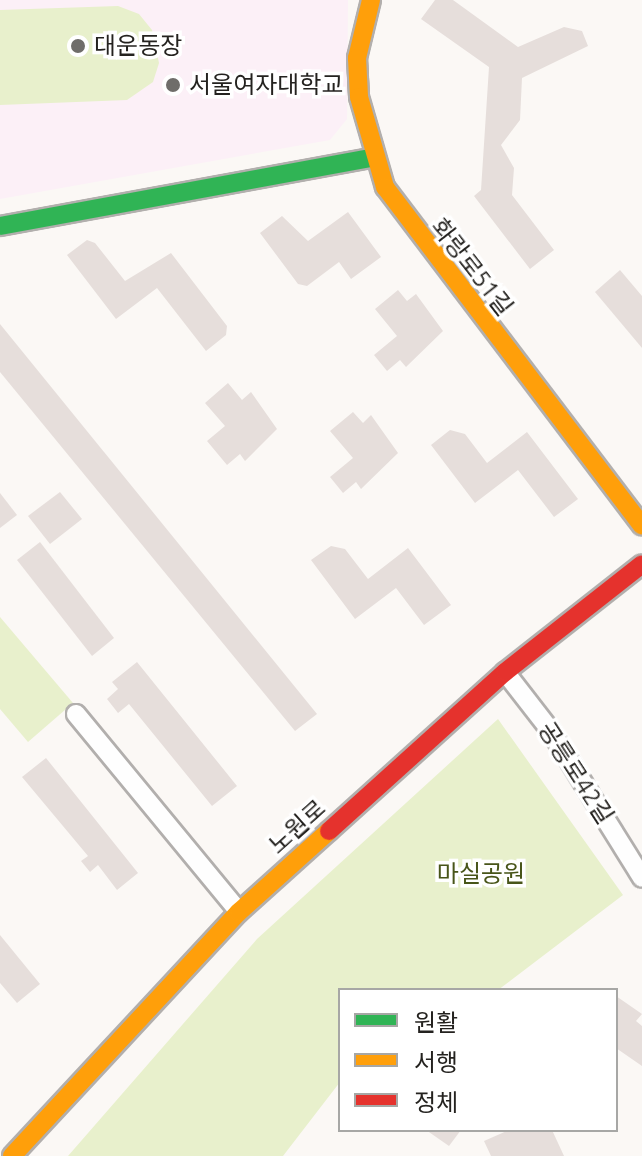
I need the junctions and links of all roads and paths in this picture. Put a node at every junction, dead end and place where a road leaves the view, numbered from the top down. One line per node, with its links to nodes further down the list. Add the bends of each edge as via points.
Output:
1 (371, 0): 2 (street, 화랑로51길, via 357,58)
2 (372, 158): 3 (street); 4 (street, 화랑로51길, via 412,227)
3 (0, 226)
4 (642, 526)
5 (642, 564): 6 (street, 노원로)
6 (505, 672): 8 (street, 공릉로42길, via 550,730); 9 (street, 노원로)
7 (76, 714): 9 (street)
8 (642, 878)
9 (239, 912): 10 (street, 노원로)
10 (12, 1156)

